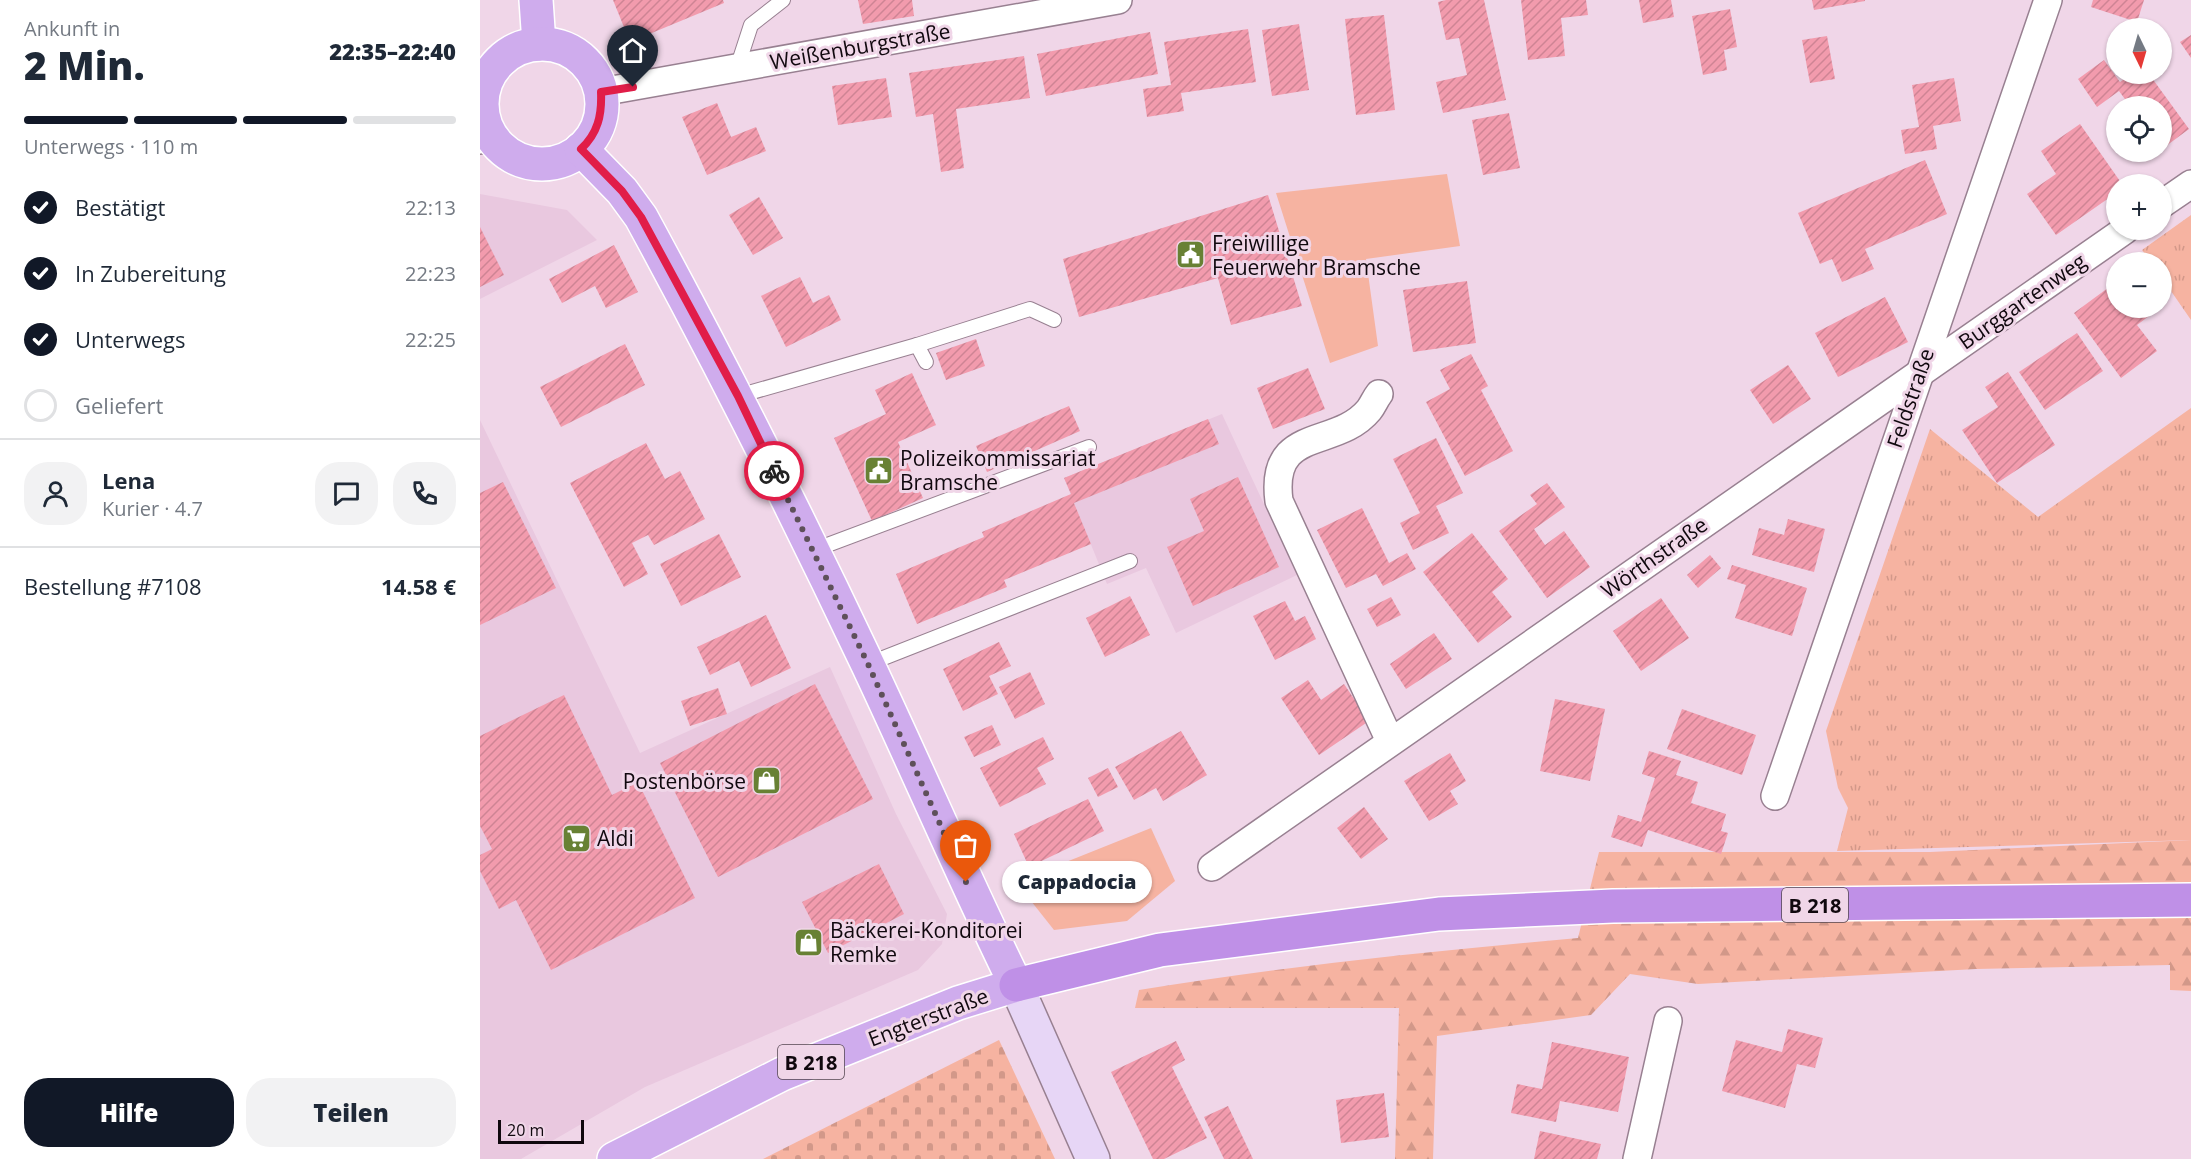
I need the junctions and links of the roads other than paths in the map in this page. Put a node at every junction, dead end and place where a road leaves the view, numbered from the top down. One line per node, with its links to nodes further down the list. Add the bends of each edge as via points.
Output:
1 (536, 0): 5 (main road)
2 (783, 0): 6 (lane, via 751,25)
3 (1118, 0): 6 (street, Weißenburgstraße)
4 (2048, 0): 16 (street, Feldstraße)
5 (539, 44): 7 (main road, via 570,51 584,61); 8 (main road, via 520,48 495,67 485,85 482,105)
6 (737, 68): 7 (street, Weißenburgstraße)
7 (601, 92): 9 (main road, via 602,112 596,131)
8 (486, 137): 9 (main road, via 529,163 549,164)
9 (581, 149): 18 (main road, via 641,217)
10 (2191, 184): 11 (street)
11 (2172, 197)
12 (2111, 240): 16 (street, Burggartenweg)
13 (1054, 320): 14 (lane, via 1030,309)
14 (917, 345): 15 (lane); 18 (lane)
15 (926, 362)
16 (1918, 373): 23 (street, Wörthstraße); 24 (street, Feldstraße)
17 (1379, 394): 23 (street, via 1368,411 1354,422 1299,446 1282,460 1276,481 1279,501)
18 (738, 396): 20 (main road)
19 (1089, 447): 20 (lane)
20 (812, 551): 22 (main road)
21 (1130, 561): 22 (lane)
22 (868, 664): 27 (main road)
23 (1390, 741): 25 (street, Wörthstraße)
24 (1775, 796)
25 (1212, 867)
26 (2191, 900): 27 (highway, B 218, via 1613,906 1439,914 1160,950)
27 (1016, 985): 29 (main road, Engterstraße / B 218, via 782,1074); 30 (main road)
28 (1668, 1021): 31 (street)
29 (614, 1159)
30 (1093, 1159)
31 (1637, 1159)

